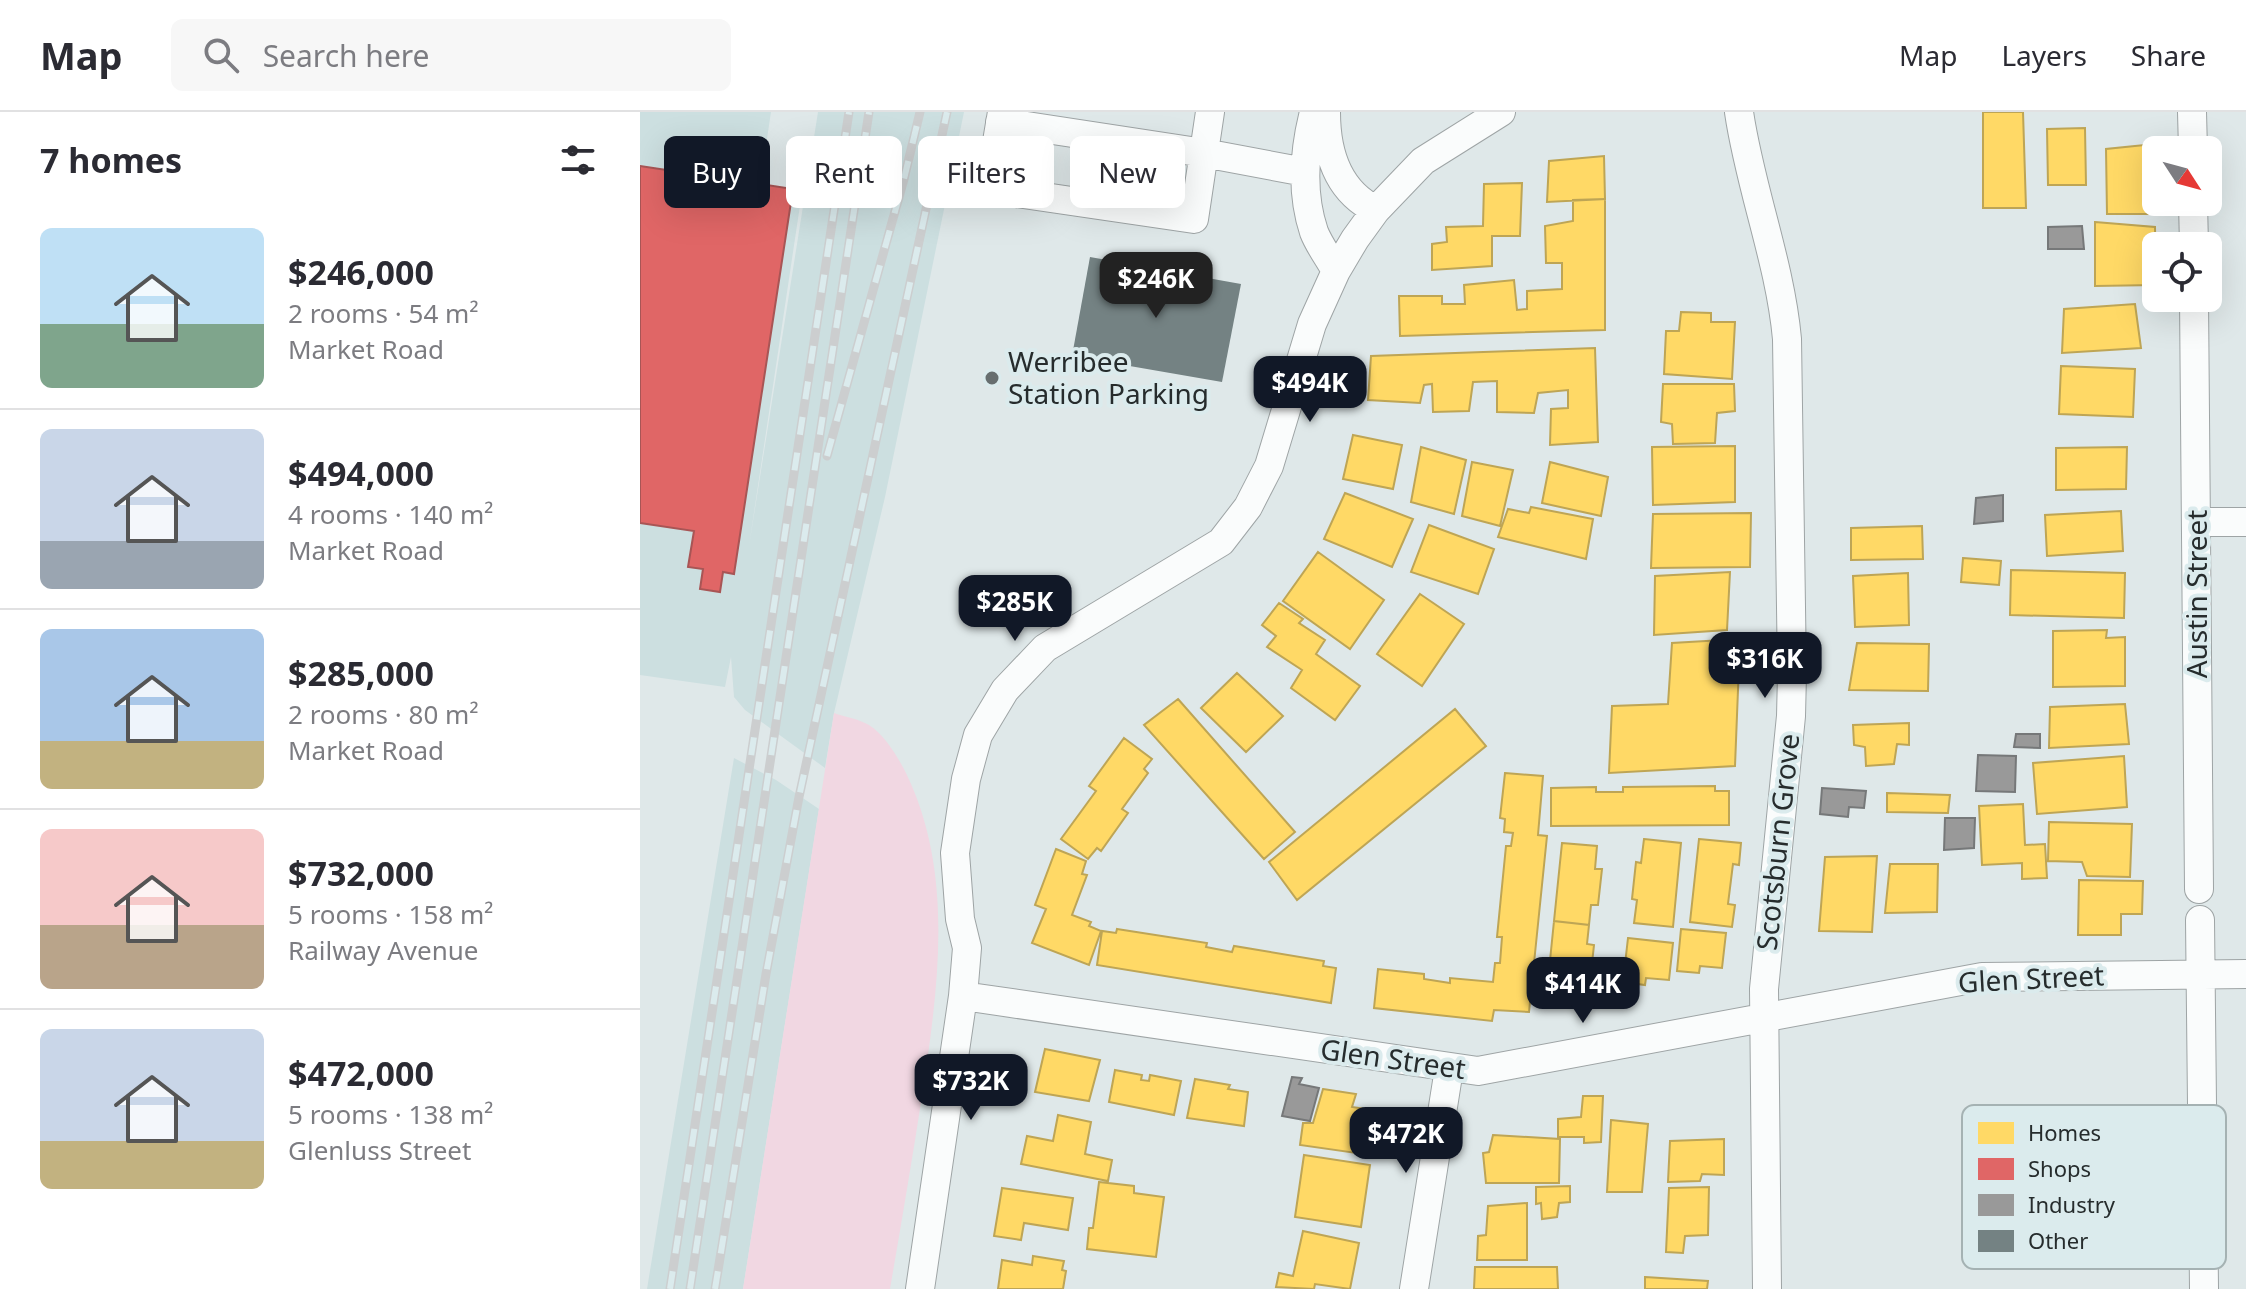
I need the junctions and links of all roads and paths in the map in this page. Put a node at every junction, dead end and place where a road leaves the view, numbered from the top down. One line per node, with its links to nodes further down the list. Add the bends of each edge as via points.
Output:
1 (1210, 112): 9 (street)
2 (1314, 112): 10 (street)
3 (1326, 112): 11 (street, via 1326,136 1339,175 1351,194)
4 (1501, 112): 11 (street, via 1423,161)
5 (1739, 112): 21 (street, Scotsburn Grove, via 1787,339 1791,702)
6 (2192, 112): 8 (street)
7 (1001, 117): 9 (street); 9 (street, via 989,189 1194,219)
8 (2193, 136)
9 (1204, 153): 10 (street)
10 (1305, 172): 12 (street, via 1315,234)
11 (1376, 210): 12 (street)
12 (1336, 271): 20 (street, via 1312,324 1269,466 1248,507 1221,542 1045,648 1005,690 978,735 955,853 967,948)
13 (2194, 312): 14 (street, Austin Street)
14 (2197, 522): 15 (street); 16 (street, Austin Street)
15 (2246, 522)
16 (2199, 889)
17 (2200, 920): 18 (street)
18 (2201, 974): 19 (street, Glen Street); 21 (street, Glen Street, via 1982,977); 23 (street)
19 (2246, 974)
20 (963, 996): 22 (street, Glen Street); 25 (street)
21 (1764, 1019): 22 (street, Glen Street, via 1478,1071); 27 (street, Scotsburn Grove)
22 (1449, 1069): 26 (street)
23 (2202, 1105)
24 (2204, 1269): 28 (street)
25 (920, 1289)
26 (1414, 1289)
27 (1767, 1289)
28 (2204, 1289)

